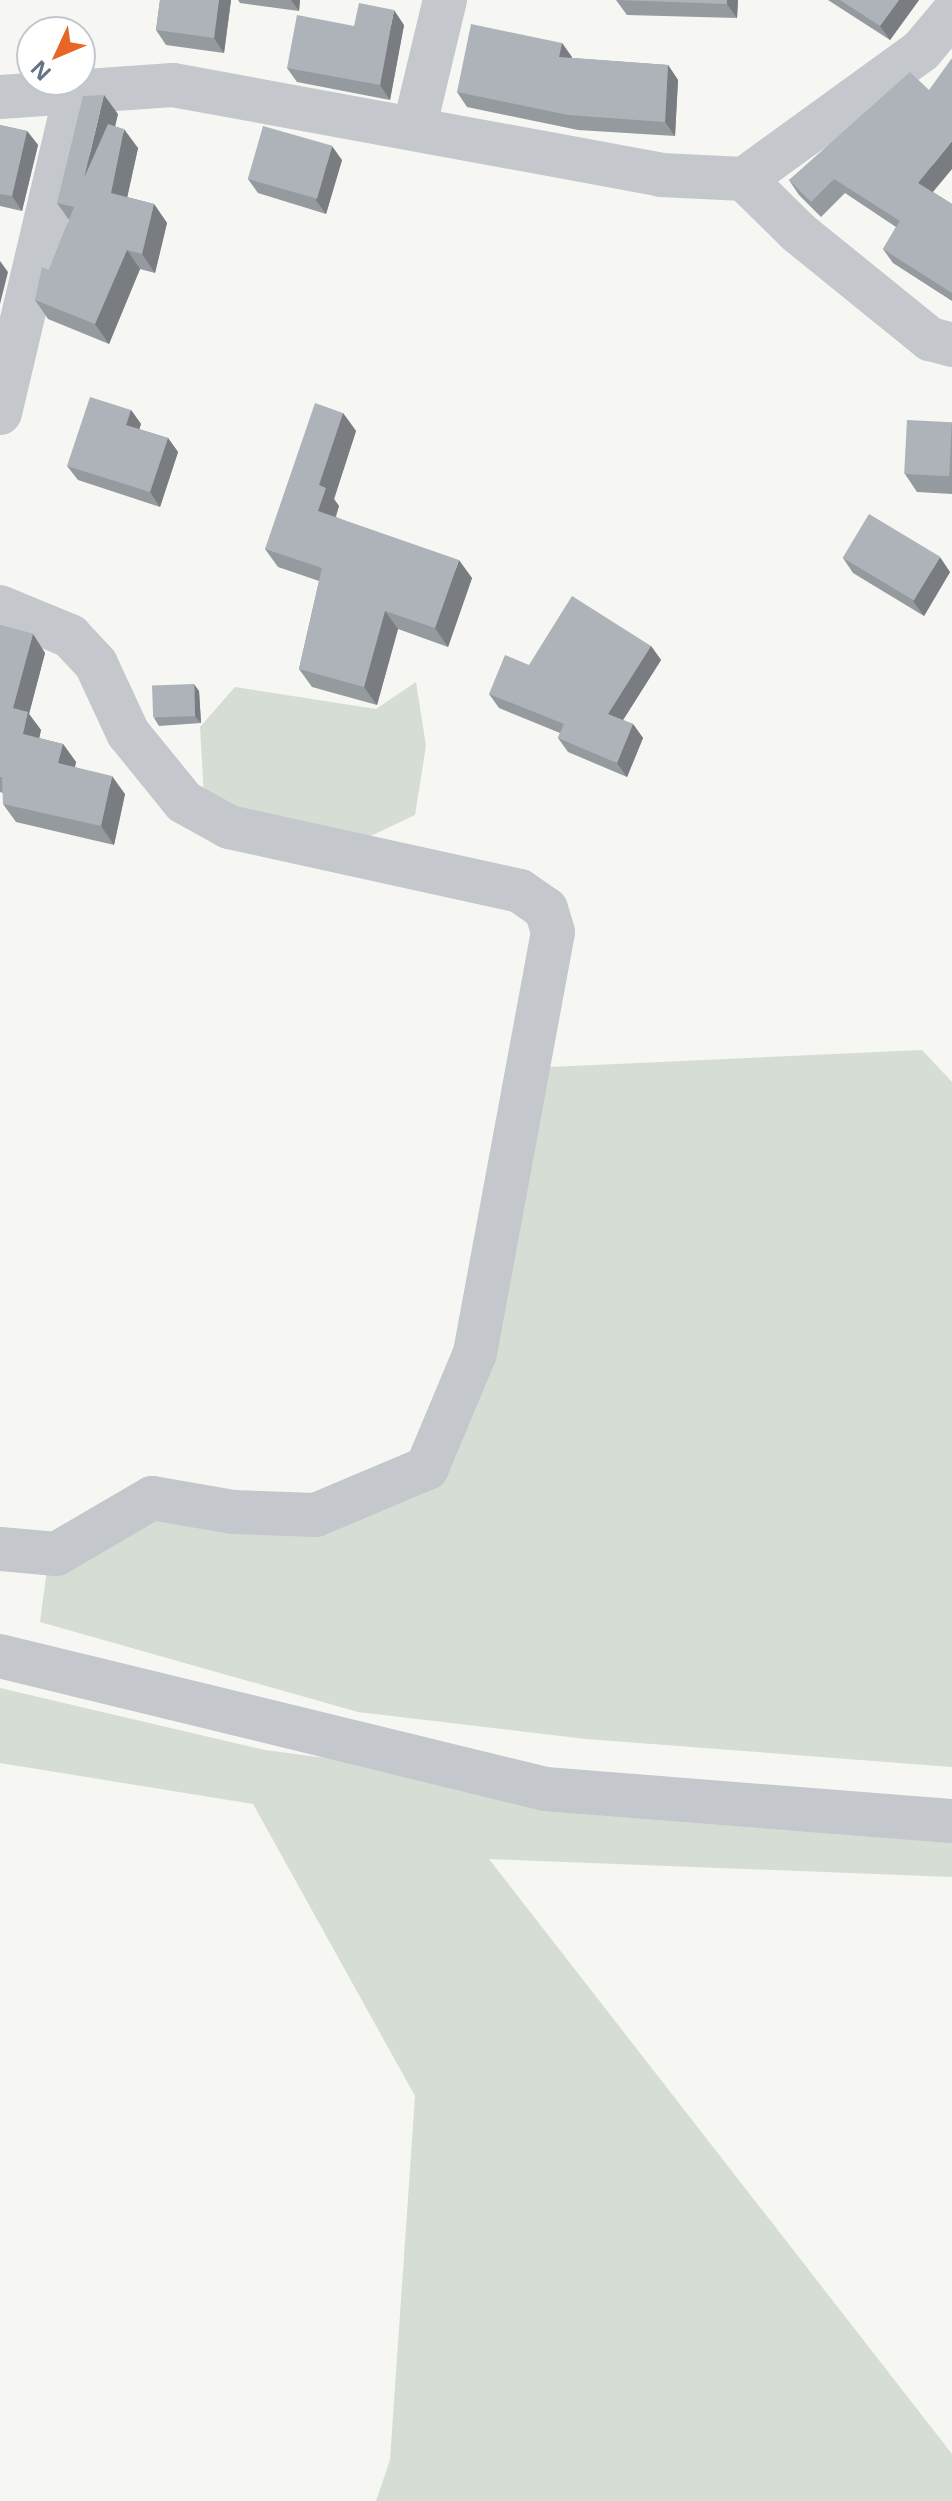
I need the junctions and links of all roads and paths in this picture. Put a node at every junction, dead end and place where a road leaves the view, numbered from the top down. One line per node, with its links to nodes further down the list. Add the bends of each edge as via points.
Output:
1 (445, 0): 5 (street)
2 (952, 14): 6 (street, via 921,51)
3 (96, 87): 5 (street, via 173,85)
4 (75, 96): 8 (street)
5 (414, 129): 6 (street, via 661,175)
6 (744, 179): 7 (street, via 930,339)
7 (952, 345)
8 (0, 413)
9 (0, 607): 10 (street, via 70,636 96,664 128,733 184,802 229,827 520,891 546,909 553,932 475,1353 427,1468 316,1515 233,1512 152,1498 56,1554)
10 (0, 1549)
11 (0, 1656): 12 (street, via 545,1789)
12 (952, 1821)

